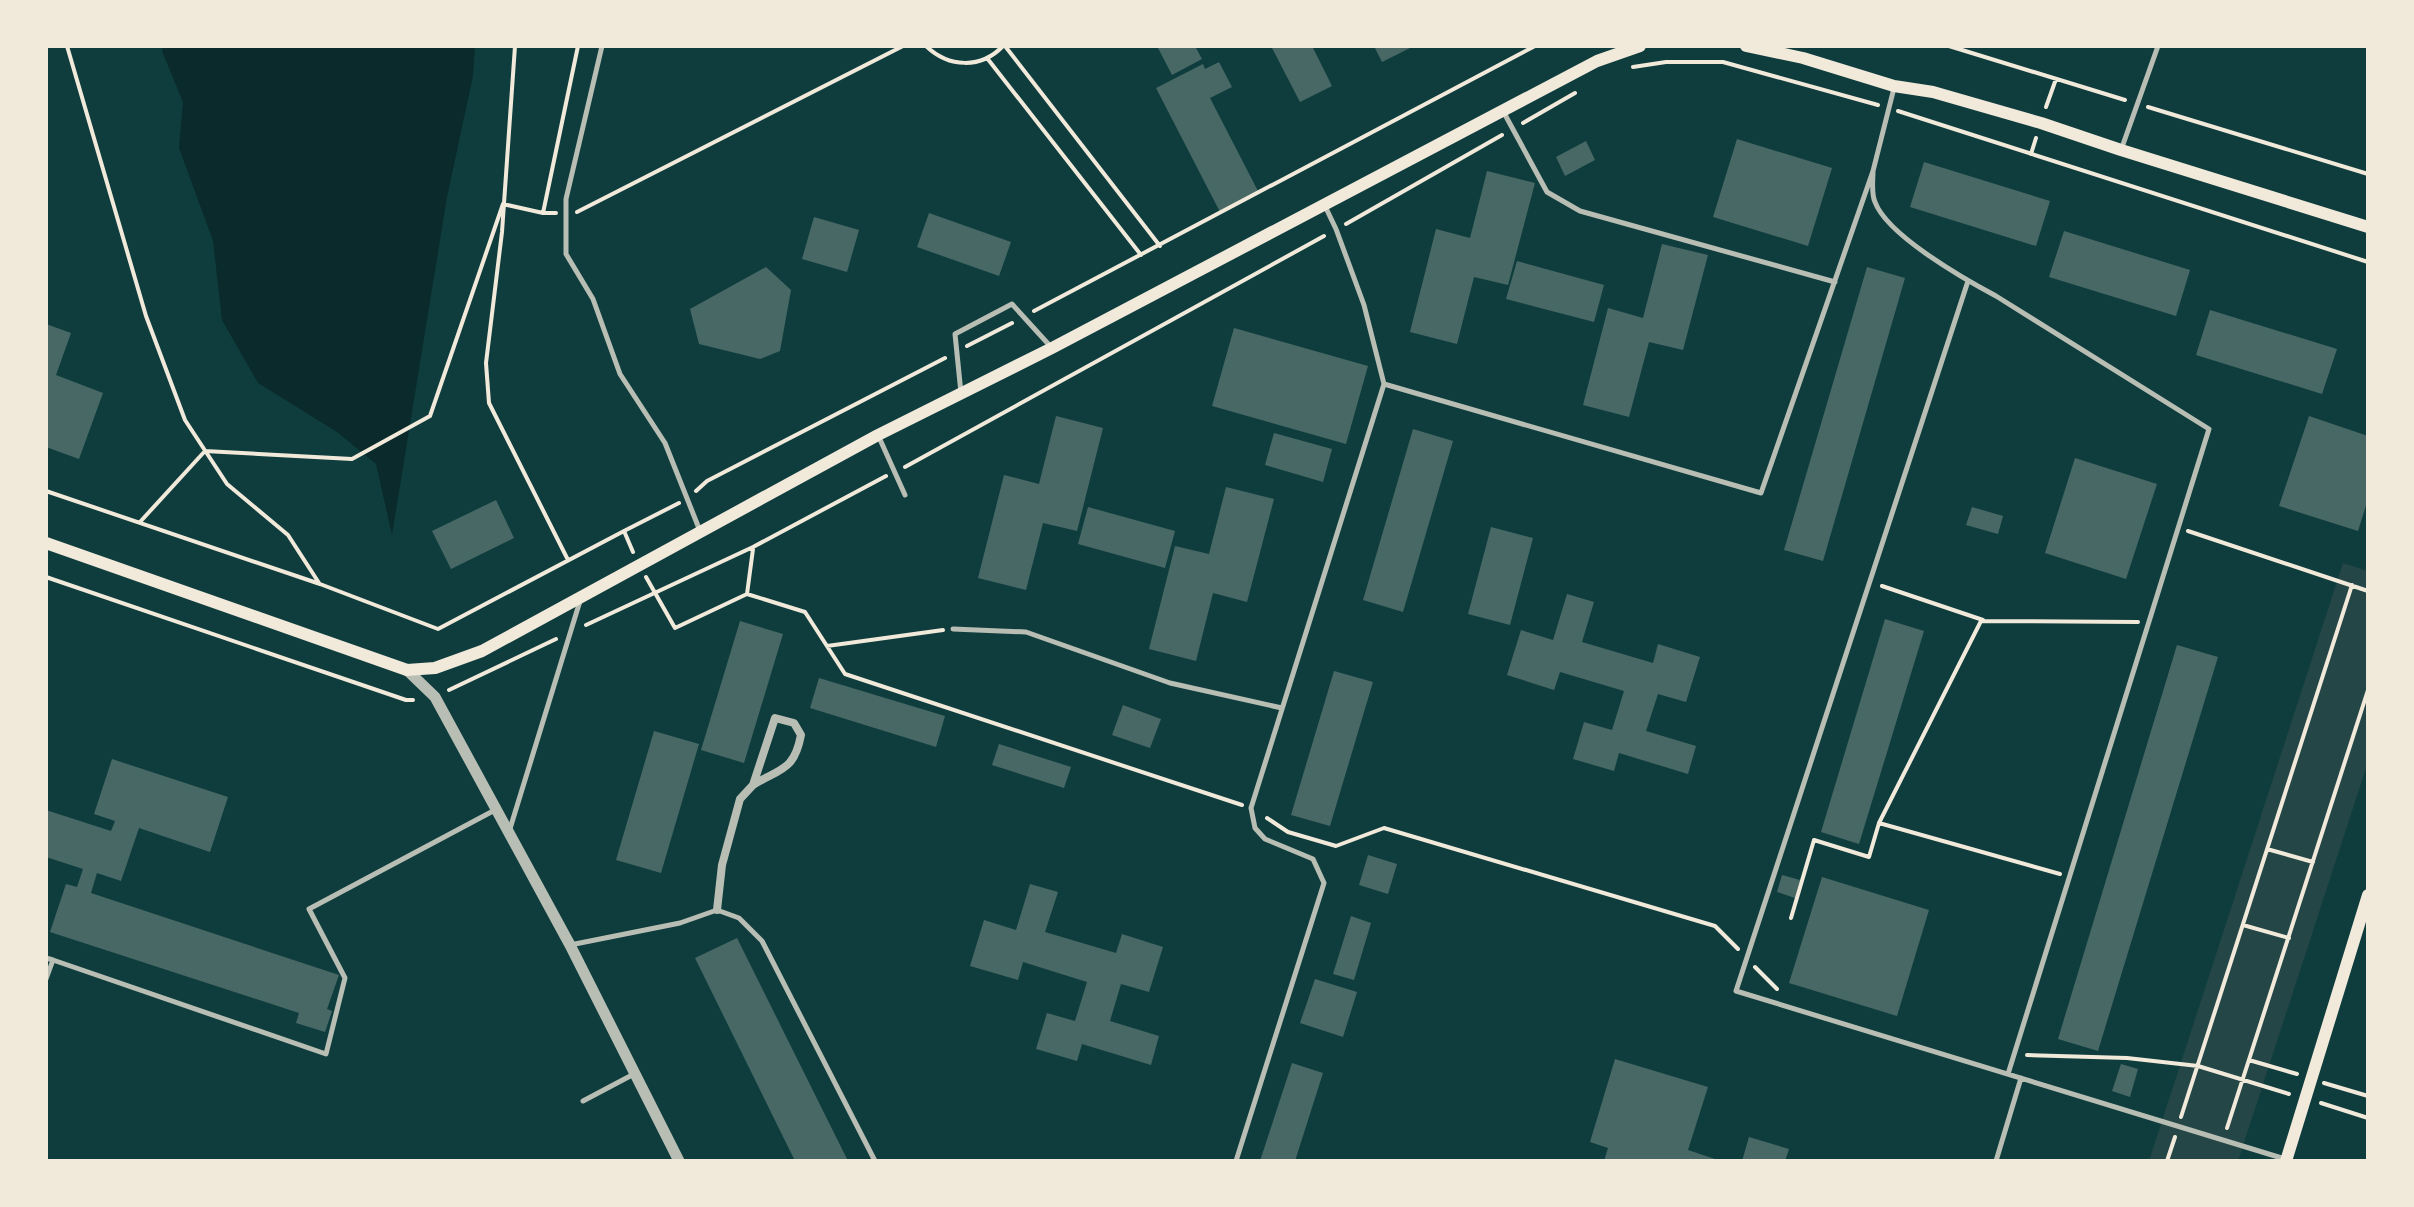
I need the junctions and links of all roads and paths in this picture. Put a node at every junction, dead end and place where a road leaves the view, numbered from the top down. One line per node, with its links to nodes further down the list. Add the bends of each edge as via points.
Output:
1 (67, 46): 40 (path, via 146,316 185,420)
2 (515, 46): 24 (path)
3 (578, 46): 24 (path, via 543,213)
4 (602, 46): 26 (lane)
5 (903, 46): 26 (path, via 581,212)
6 (926, 46): 13 (path, via 950,62)
7 (1004, 46): 13 (path); 29 (path)
8 (1535, 46): 29 (path)
9 (1640, 46): 19 (main road, via 1597,61)
10 (1746, 46): 15 (main road)
11 (1949, 46): 17 (path)
12 (2158, 46): 17 (lane)
13 (987, 58): 30 (path)
14 (1628, 68): 18 (path, via 1723,62)
15 (1894, 86): 18 (lane); 21 (main road, via 1949,97)
16 (1577, 92): 20 (path)
17 (2137, 104): 21 (lane); 23 (path)
18 (1888, 108): 22 (lane); 31 (path)
19 (1503, 110): 20 (lane); 25 (main road)
20 (1513, 129): 28 (path); 33 (lane, via 1547,192 1580,211)
21 (2121, 150): 27 (main road)
22 (1873, 171): 32 (lane, via 1874,200 1887,221); 33 (lane)
23 (2368, 174)
24 (503, 204): 40 (path, via 430,416 352,459); 52 (path, via 486,363 489,403)
25 (1323, 204): 28 (lane); 35 (main road)
26 (566, 213): 45 (lane, via 566,254 593,299 620,374 665,443)
27 (2368, 227)
28 (1336, 229): 37 (lane, via 1364,305); 41 (path)
29 (1160, 246): 30 (path)
30 (1141, 255): 34 (path)
31 (2368, 262)
32 (1968, 281): 47 (lane, via 2209,429); 54 (lane)
33 (1835, 282): 37 (lane, via 1761,493)
34 (1023, 317): 35 (lane); 36 (path); 36 (lane, via 1012,304 969,326 955,334)
35 (1052, 348): 38 (main road)
36 (957, 351): 38 (lane); 45 (path, via 707,481)
37 (1384, 384): 67 (lane)
38 (961, 394): 39 (main road)
39 (878, 435): 44 (lane); 49 (main road)
40 (205, 451): 46 (path); 55 (path, via 227,484 288,535)
41 (904, 467)
42 (891, 474): 51 (path)
43 (46, 491): 46 (path)
44 (905, 495)
45 (687, 498): 48 (path); 49 (lane)
46 (139, 522): 55 (path)
47 (2178, 527): 56 (path); 62 (lane)
48 (624, 531): 52 (path); 53 (path)
49 (701, 532): 53 (main road)
50 (46, 543): 65 (main road)
51 (753, 547): 58 (path); 59 (path)
52 (568, 560): 55 (path, via 438,629)
53 (639, 565): 58 (path); 60 (main road)
54 (1869, 582): 61 (path); 82 (lane)
55 (320, 584)
56 (2352, 585): 57 (path); 73 (path)
57 (2368, 591)
58 (655, 592): 59 (path, via 675,628)
59 (747, 594): 64 (path, via 805,612)
60 (582, 595): 65 (main road, via 482,651 435,668); 72 (lane)
61 (1986, 621): 62 (path); 71 (path, via 1981,621)
62 (2149, 622): 75 (lane)
63 (953, 629): 64 (path); 67 (lane, via 1026,632 1170,683)
64 (827, 646): 69 (path, via 845,674)
65 (407, 670): 70 (street, via 435,697)
66 (2368, 690): 74 (path)
67 (1282, 708): 69 (lane)
68 (753, 785): 68 (street, via 775,718 794,723 801,735 789,765); 77 (street, via 740,799 722,865)
69 (1251, 808): 82 (path, via 1288,832 1336,846 1384,828 1715,926); 98 (lane, via 1255,828 1265,839 1313,859 1324,883)
70 (496, 810): 72 (street); 83 (lane, via 309,909 345,978 326,1054)
71 (1879, 823): 75 (path); 78 (path, via 1869,857 1814,840)
72 (509, 833): 81 (street)
73 (2267, 849): 74 (path); 79 (path)
74 (2313, 862): 80 (path)
75 (2070, 877): 86 (lane)
76 (2368, 895): 95 (main road)
77 (717, 910): 81 (lane, via 680,923); 97 (lane, via 739,918 762,941)
78 (1791, 918)
79 (2243, 925): 80 (path); 87 (path)
80 (2289, 938): 91 (path)
81 (570, 945): 88 (street)
82 (1746, 958): 85 (path); 89 (lane, via 1736,991)
83 (49, 959): 84 (lane)
84 (46, 979)
85 (1782, 994)
86 (2014, 1055): 87 (path); 89 (lane)
87 (2198, 1066): 91 (path); 93 (path)
88 (635, 1074): 92 (lane); 96 (street)
89 (2008, 1074): 90 (lane)
90 (2021, 1078): 93 (lane); 99 (lane)
91 (2243, 1080): 94 (path)
92 (583, 1101)
93 (2178, 1126): 94 (lane); 100 (path)
94 (2224, 1140): 95 (lane)
95 (2286, 1160)
96 (679, 1161)
97 (875, 1161)
98 (1236, 1161)
99 (1996, 1161)
100 (2167, 1161)

